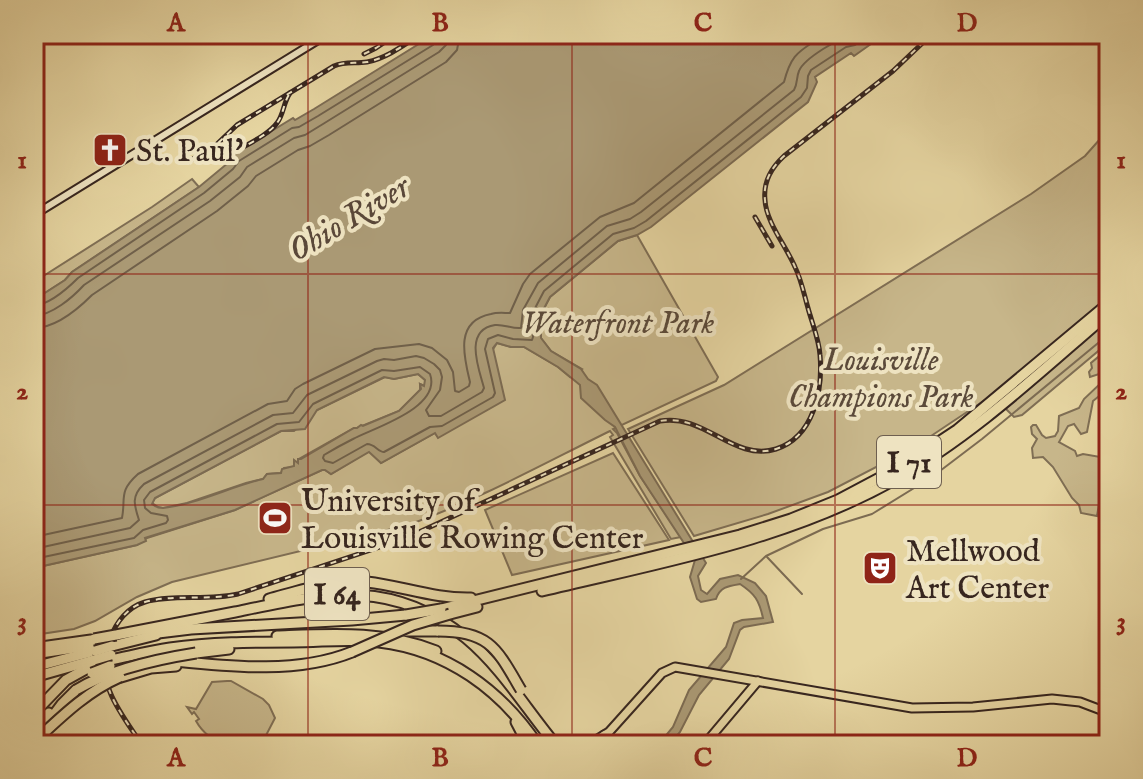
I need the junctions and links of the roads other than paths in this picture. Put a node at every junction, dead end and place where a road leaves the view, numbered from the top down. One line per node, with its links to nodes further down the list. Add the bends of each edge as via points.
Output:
1 (328, 34): 2 (main road)
2 (34, 215)
3 (1109, 303): 5 (highway, I 71)
4 (1109, 313): 5 (highway, I 71)
5 (1006, 396): 6 (highway, I 71, via 904,465 824,510 709,546)
6 (507, 596): 7 (highway, I 71); 8 (highway, via 444,597 337,582)
7 (445, 612): 12 (highway, I 71, bridge, via 191,629 151,636); 17 (highway, I 71, bridge, via 321,662)
8 (161, 626): 12 (highway, I 64); 19 (highway, I 64, via 314,596 360,595 396,601 430,615 468,640)
9 (307, 635): 12 (highway, via 183,641); 28 (highway, via 373,635 426,647 484,677); 31 (highway, bridge, via 465,632 501,656)
10 (295, 642): 12 (highway, I 64); 14 (highway, I 64, via 379,642); 24 (highway, bridge, via 148,662)
11 (34, 648): 15 (highway, I 64)
12 (114, 652): 15 (highway, I 64, bridge); 15 (highway, I 64, bridge); 17 (highway); 18 (highway, via 133,663)
13 (34, 654): 15 (highway)
14 (429, 655): 32 (highway, via 493,695); 33 (highway, I 64, via 485,685)
15 (94, 656): 20 (highway); 22 (highway); 25 (highway, I 64); 27 (highway)
16 (676, 658): 21 (main road, via 676,664)
17 (243, 665): 18 (highway)
18 (199, 666): 30 (highway, bridge, via 158,667 121,677 81,700)
19 (494, 667): 28 (highway, I 64); 31 (highway)
20 (34, 668)
21 (687, 668): 23 (main road); 29 (main road, via 671,667 662,673)
22 (34, 677)
23 (758, 681): 26 (main road, via 912,708 1060,699); 36 (main road)
24 (75, 691): 27 (highway); 30 (highway, bridge)
25 (34, 713)
26 (1109, 713)
27 (34, 724)
28 (533, 724): 31 (highway, I 64)
29 (604, 735): 34 (main road); 35 (main road)
30 (34, 741)
31 (551, 743)
32 (528, 745)
33 (538, 745)
34 (588, 745)
35 (614, 745)
36 (704, 745)

